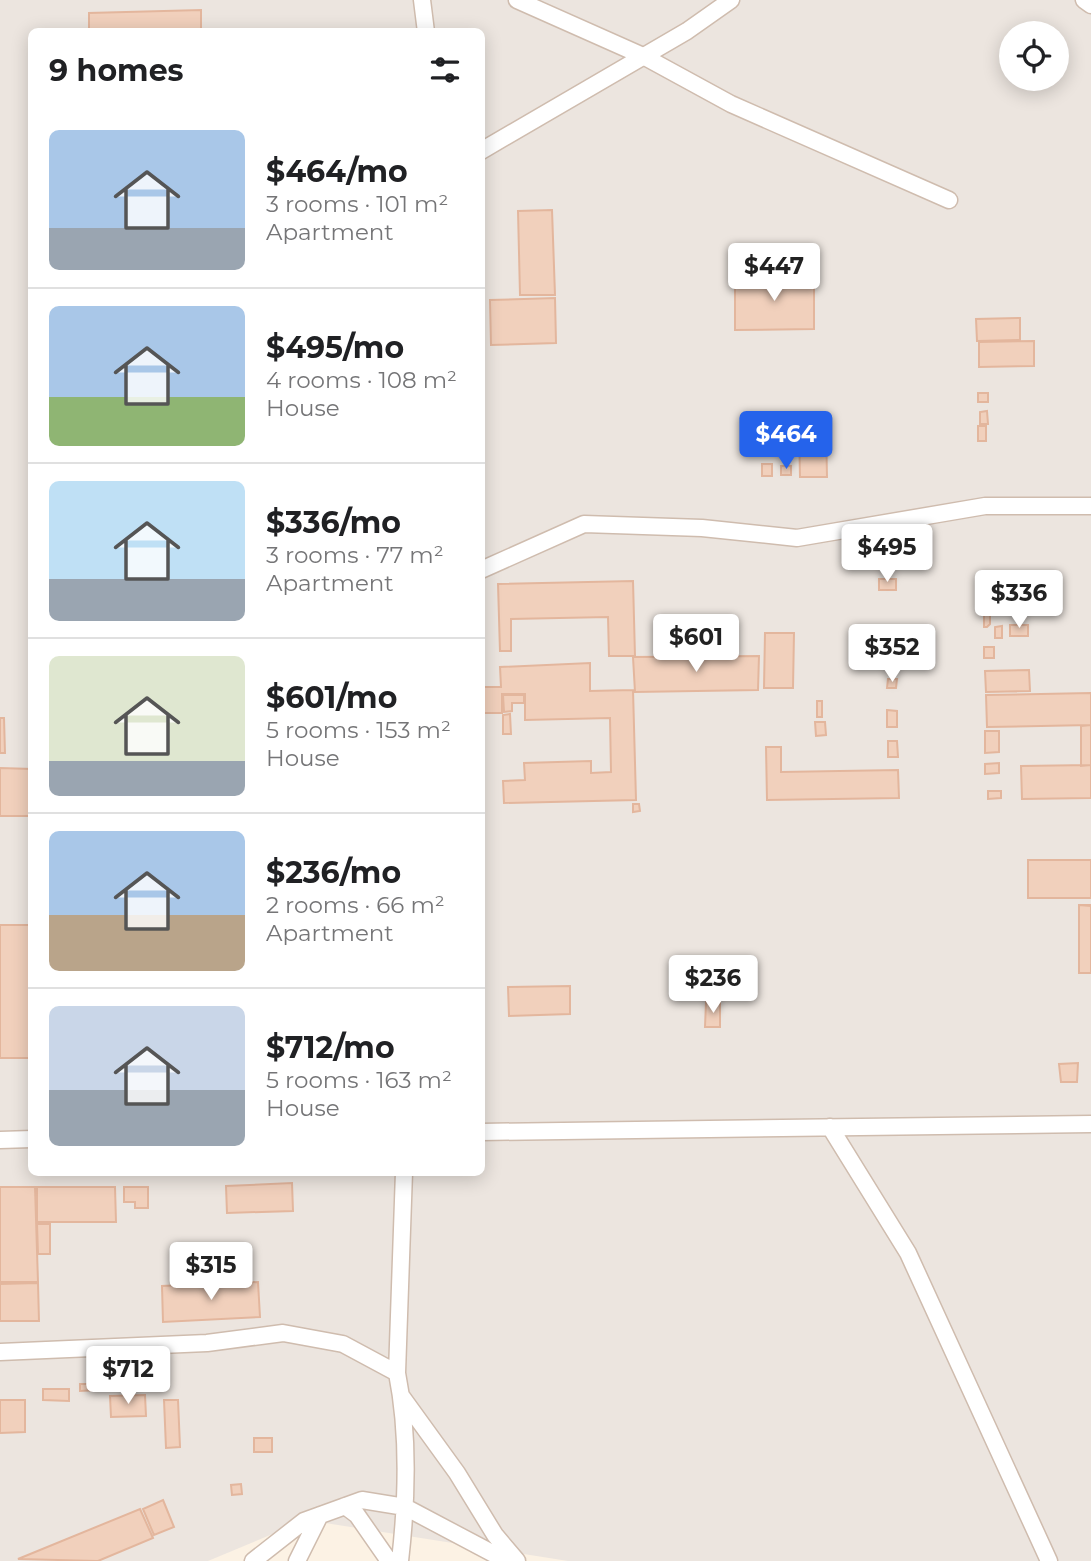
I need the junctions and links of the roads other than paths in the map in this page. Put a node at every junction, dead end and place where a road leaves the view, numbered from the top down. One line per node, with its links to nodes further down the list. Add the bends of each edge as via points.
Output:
1 (422, 0): 6 (street)
2 (517, 0): 7 (street)
3 (731, 0): 7 (street)
4 (1084, 0): 5 (street)
5 (1091, 5)
6 (426, 28)
7 (643, 56): 8 (street); 9 (street, via 731,104)
8 (485, 149)
9 (949, 200)
10 (1091, 506): 11 (street, via 985,506 797,538 702,528 584,524)
11 (485, 568)
12 (1091, 1124): 13 (street)
13 (830, 1127): 14 (street); 30 (street, via 908,1253)
14 (485, 1132)
15 (28, 1139): 16 (street)
16 (0, 1140)
17 (404, 1176): 19 (street)
18 (0, 1352): 19 (street, via 207,1343 283,1333 343,1345)
19 (397, 1373): 20 (street)
20 (402, 1397): 22 (street); 29 (street)
21 (345, 1506): 22 (street, via 362,1500); 23 (street); 26 (street, via 357,1515)
22 (405, 1507): 27 (street); 28 (street)
23 (320, 1515): 24 (street, via 304,1521); 25 (street)
24 (253, 1561)
25 (297, 1561)
26 (389, 1561)
27 (400, 1561)
28 (507, 1561)
29 (517, 1561)
30 (1049, 1561)

